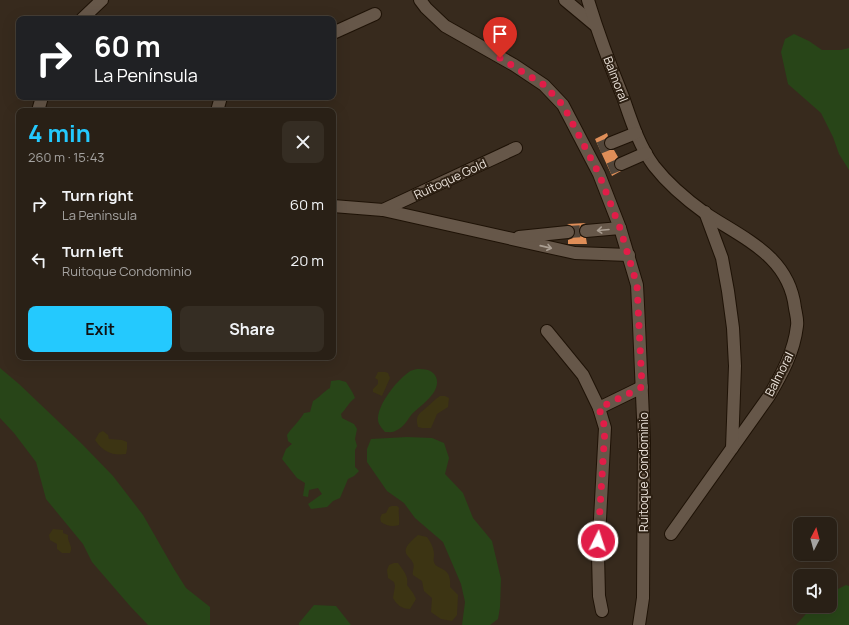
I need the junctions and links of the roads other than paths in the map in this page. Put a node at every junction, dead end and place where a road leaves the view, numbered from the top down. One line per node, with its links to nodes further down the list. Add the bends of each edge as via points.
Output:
1 (102, 0): 6 (street)
2 (420, 0): 17 (street, Ruitoque Condominio, via 445,26 544,85 563,105 594,150 604,171)
3 (565, 0): 7 (street, Balmoral)
4 (588, 0): 7 (street, Balmoral)
5 (375, 14): 8 (street)
6 (85, 16)
7 (595, 25): 9 (street, Balmoral)
8 (336, 32)
9 (636, 133): 10 (street); 12 (street, Balmoral)
10 (611, 143)
11 (516, 148): 15 (street, Ruitoque Gold)
12 (646, 153): 13 (street); 16 (street, Balmoral, via 665,178)
13 (621, 164)
14 (336, 206): 15 (street, Ruitoque Gold)
15 (383, 210): 20 (street, Ruitoque Gold)
16 (705, 212): 25 (street, via 722,258 733,328 735,366); 25 (street, Balmoral, via 755,245 774,261 786,276 794,296 796,310 797,325 791,352 780,376)
17 (620, 228): 18 (street, one-way to 18); 21 (street, Ruitoque Condominio)
18 (586, 231)
19 (568, 232): 20 (street, Ruitoque Gold)
20 (508, 238): 21 (street, Ruitoque Gold, one-way to 21, via 575,253)
21 (629, 254): 23 (street, Ruitoque Condominio, via 637,285)
22 (547, 331): 24 (street, via 583,375)
23 (642, 387): 24 (street); 28 (street, Ruitoque Condominio, via 643,598)
24 (599, 408): 27 (street, via 605,428 598,554)
25 (732, 448): 26 (street, Balmoral)
26 (671, 534)
27 (602, 611)
28 (639, 625)

